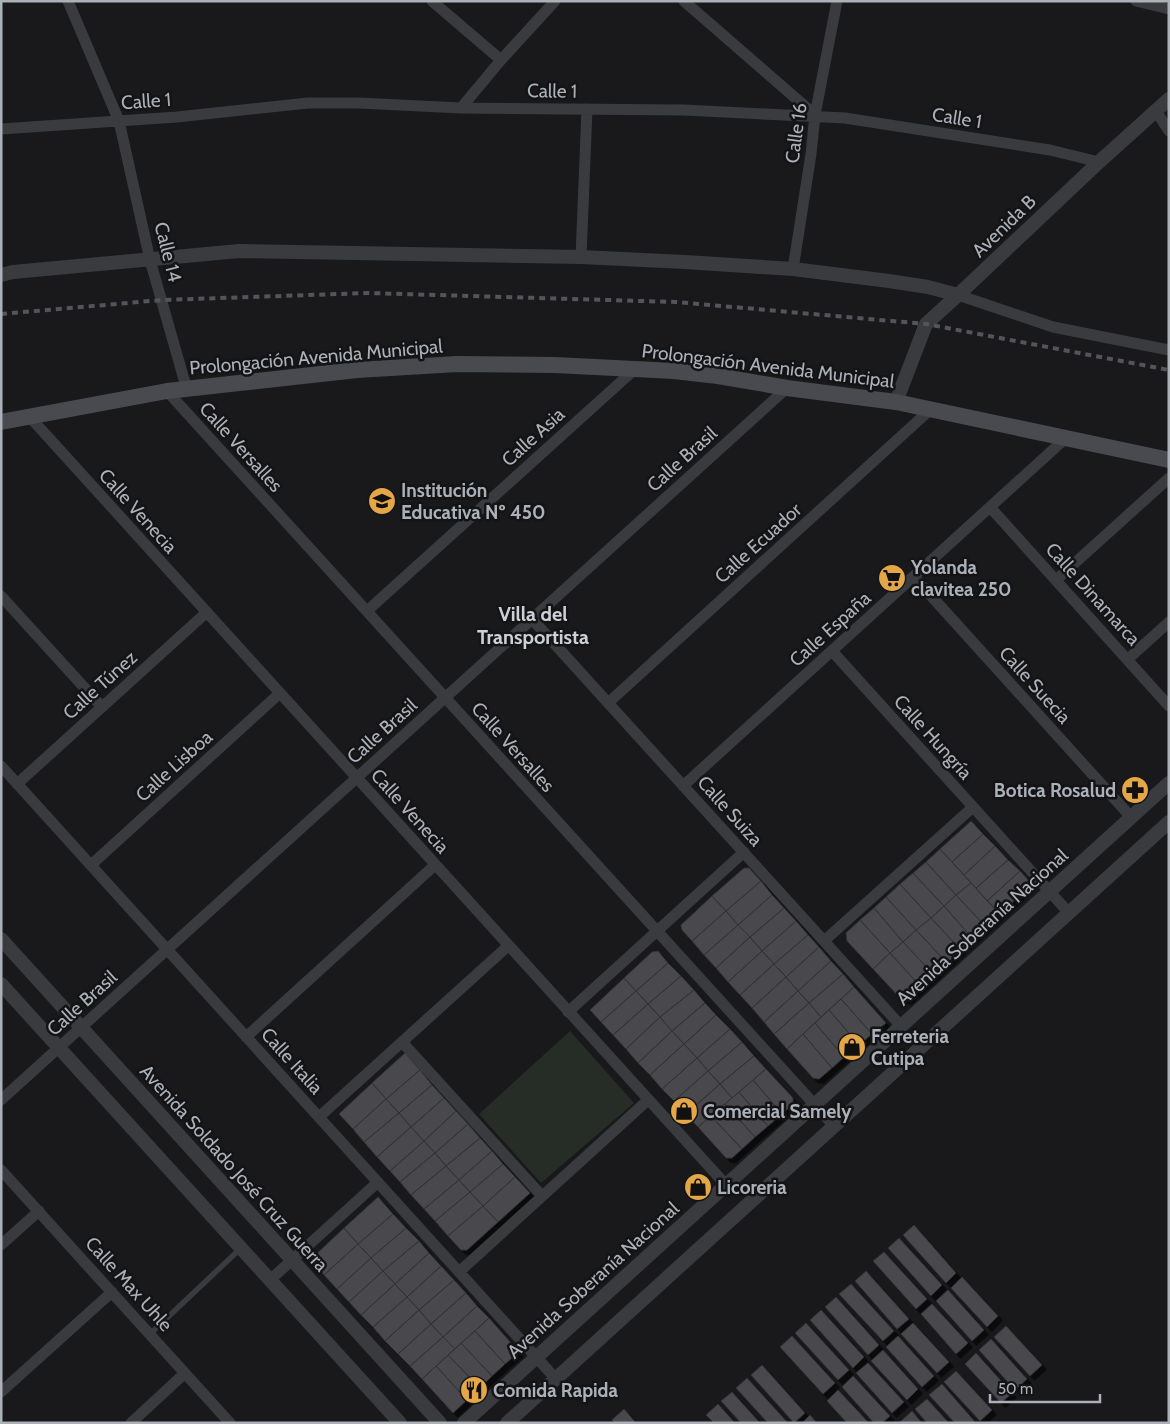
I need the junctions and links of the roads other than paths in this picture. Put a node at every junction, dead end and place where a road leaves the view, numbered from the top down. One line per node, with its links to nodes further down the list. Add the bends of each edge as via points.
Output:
1 (68, 1): 14 (street, Calle 14)
2 (432, 1): 8 (street)
3 (555, 1): 8 (street)
4 (684, 1): 13 (street)
5 (837, 1): 13 (street, Calle 16)
6 (1136, 1): 7 (street)
7 (1169, 9)
8 (501, 60): 10 (street)
9 (1169, 99): 12 (street, Avenida B)
10 (461, 108): 11 (street, Calle 1); 14 (street, Calle 1, via 308,104)
11 (587, 109): 13 (street, Calle 1); 18 (street)
12 (1156, 112): 16 (street); 17 (street, Avenida B)
13 (815, 115): 17 (street, Calle 1, via 1050,150); 20 (street, Calle 16)
14 (119, 121): 15 (street, Calle 1); 19 (street, Calle 14)
15 (1, 129)
16 (1169, 131)
17 (1098, 162): 22 (street, Avenida B)
18 (581, 257): 19 (street, via 239,251); 20 (street)
19 (150, 260): 21 (street); 26 (street, Calle 14)
20 (793, 270): 22 (street, via 889,281)
21 (1, 275)
22 (958, 295): 23 (street, via 1053,327); 28 (street, Avenida B, via 926,324)
23 (1169, 350)
24 (634, 370): 25 (main road, Prolongación Avenida Municipal, via 718,376); 26 (main road, Prolongación Avenida Municipal, via 456,364 357,370); 40 (street, Calle Asia)
25 (787, 388): 28 (main road, Prolongación Avenida Municipal); 41 (street, Calle Brasil)
26 (187, 390): 27 (main road, Prolongación Avenida Municipal)
27 (167, 391): 30 (main road, Prolongación Avenida Municipal); 40 (street, Calle Versalles)
28 (896, 402): 29 (main road, Prolongación Avenida Municipal)
29 (931, 409): 32 (main road, Prolongación Avenida Municipal); 47 (street, Calle Ecuador)
30 (29, 416): 31 (main road, Prolongación Avenida Municipal); 39 (street, Calle Venecia)
31 (1, 422)
32 (1067, 437): 33 (main road, Prolongación Avenida Municipal); 35 (street, Calle España)
33 (1169, 460)
34 (1169, 478): 37 (street)
35 (990, 507): 36 (street, Calle España); 37 (street, Calle Dinamarca)
36 (914, 577): 43 (street, Calle España); 56 (street, Calle Suecia)
37 (1056, 580): 44 (street, Calle Dinamarca)
38 (1, 596): 49 (street)
39 (207, 612): 45 (street, Calle Venecia); 49 (street, Calle Túnez)
40 (367, 612): 46 (street, Calle Versalles)
41 (532, 619): 46 (street, Calle Brasil); 47 (street, Calle Suiza)
42 (1169, 622): 44 (street)
43 (832, 651): 54 (street, Calle España); 55 (street, Calle Hungría)
44 (1128, 659): 48 (street, Calle Dinamarca)
45 (280, 693): 51 (street, Calle Venecia); 60 (street, Calle Lisboa)
46 (445, 698): 51 (street, Calle Brasil); 63 (street, Calle Versalles)
47 (608, 703): 54 (street, Calle Suiza)
48 (1169, 706)
49 (102, 707): 53 (street, Calle Túnez)
50 (1, 766): 53 (street, Calle Italia)
51 (357, 778): 59 (street, Calle Venecia); 67 (street, Calle Brasil)
52 (1169, 782): 56 (street, Avenida Soberanía Nacional)
53 (17, 784): 60 (street, Calle Italia)
54 (683, 786): 58 (street, Calle Suiza)
55 (973, 807): 61 (street, Calle Hungría); 65 (street)
56 (1131, 817): 61 (street, Avenida Soberanía Nacional)
57 (1169, 822): 62 (street)
58 (744, 852): 63 (street); 65 (street, Calle Suiza)
59 (435, 865): 66 (street, Calle Venecia); 72 (street)
60 (91, 866): 67 (street, Calle Italia)
61 (1049, 891): 62 (street, Calle Hungría); 70 (street, Avenida Soberanía Nacional)
62 (1068, 913): 79 (street)
63 (657, 931): 69 (street); 77 (street, Calle Versalles)
64 (1, 939): 71 (street, Avenida Soldado José Cruz Guerra)
65 (824, 941): 70 (street, Calle Suiza)
66 (508, 946): 69 (street, Calle Venecia); 73 (street)
67 (167, 950): 71 (street, Calle Brasil); 72 (street, Calle Italia)
68 (1, 984): 74 (street)
69 (568, 1012): 76 (street, Calle Venecia)
70 (901, 1026): 77 (street, Avenida Soberanía Nacional)
71 (82, 1027): 74 (street, Calle Brasil); 87 (street, Avenida Soldado José Cruz Guerra)
72 (246, 1037): 78 (street, Calle Italia)
73 (402, 1042): 78 (street); 83 (street)
74 (59, 1047): 75 (street, Calle Brasil); 86 (street)
75 (1, 1100)
76 (648, 1100): 82 (street, Calle Venecia); 83 (street)
77 (814, 1105): 79 (street, Calle Versalles); 82 (street, Avenida Soberanía Nacional)
78 (319, 1117): 81 (street, Calle Italia)
79 (834, 1126): 94 (street)
80 (1, 1170): 84 (street, Calle Max Uhle)
81 (378, 1182): 87 (street); 88 (street, Calle Italia)
82 (726, 1185): 92 (street, Avenida Soberanía Nacional)
83 (542, 1196): 88 (street)
84 (39, 1212): 85 (street); 90 (street, Calle Max Uhle)
85 (1, 1245)
86 (241, 1248): 89 (street); 91 (lane)
87 (292, 1260): 89 (street); 99 (street, Avenida Soldado José Cruz Guerra)
88 (459, 1272): 92 (street, Calle Italia)
89 (270, 1280): 98 (street)
90 (112, 1292): 91 (street, Calle Max Uhle); 95 (street)
91 (150, 1334): 93 (street, Calle Max Uhle)
92 (537, 1357): 94 (street, Calle Italia); 100 (street, Avenida Soberanía Nacional)
93 (185, 1373): 96 (street); 97 (street, Calle Max Uhle)
94 (556, 1379): 101 (street)
95 (1, 1392)
96 (131, 1423)
97 (230, 1423)
98 (400, 1423)
99 (440, 1423)
100 (464, 1423)
101 (507, 1423)

